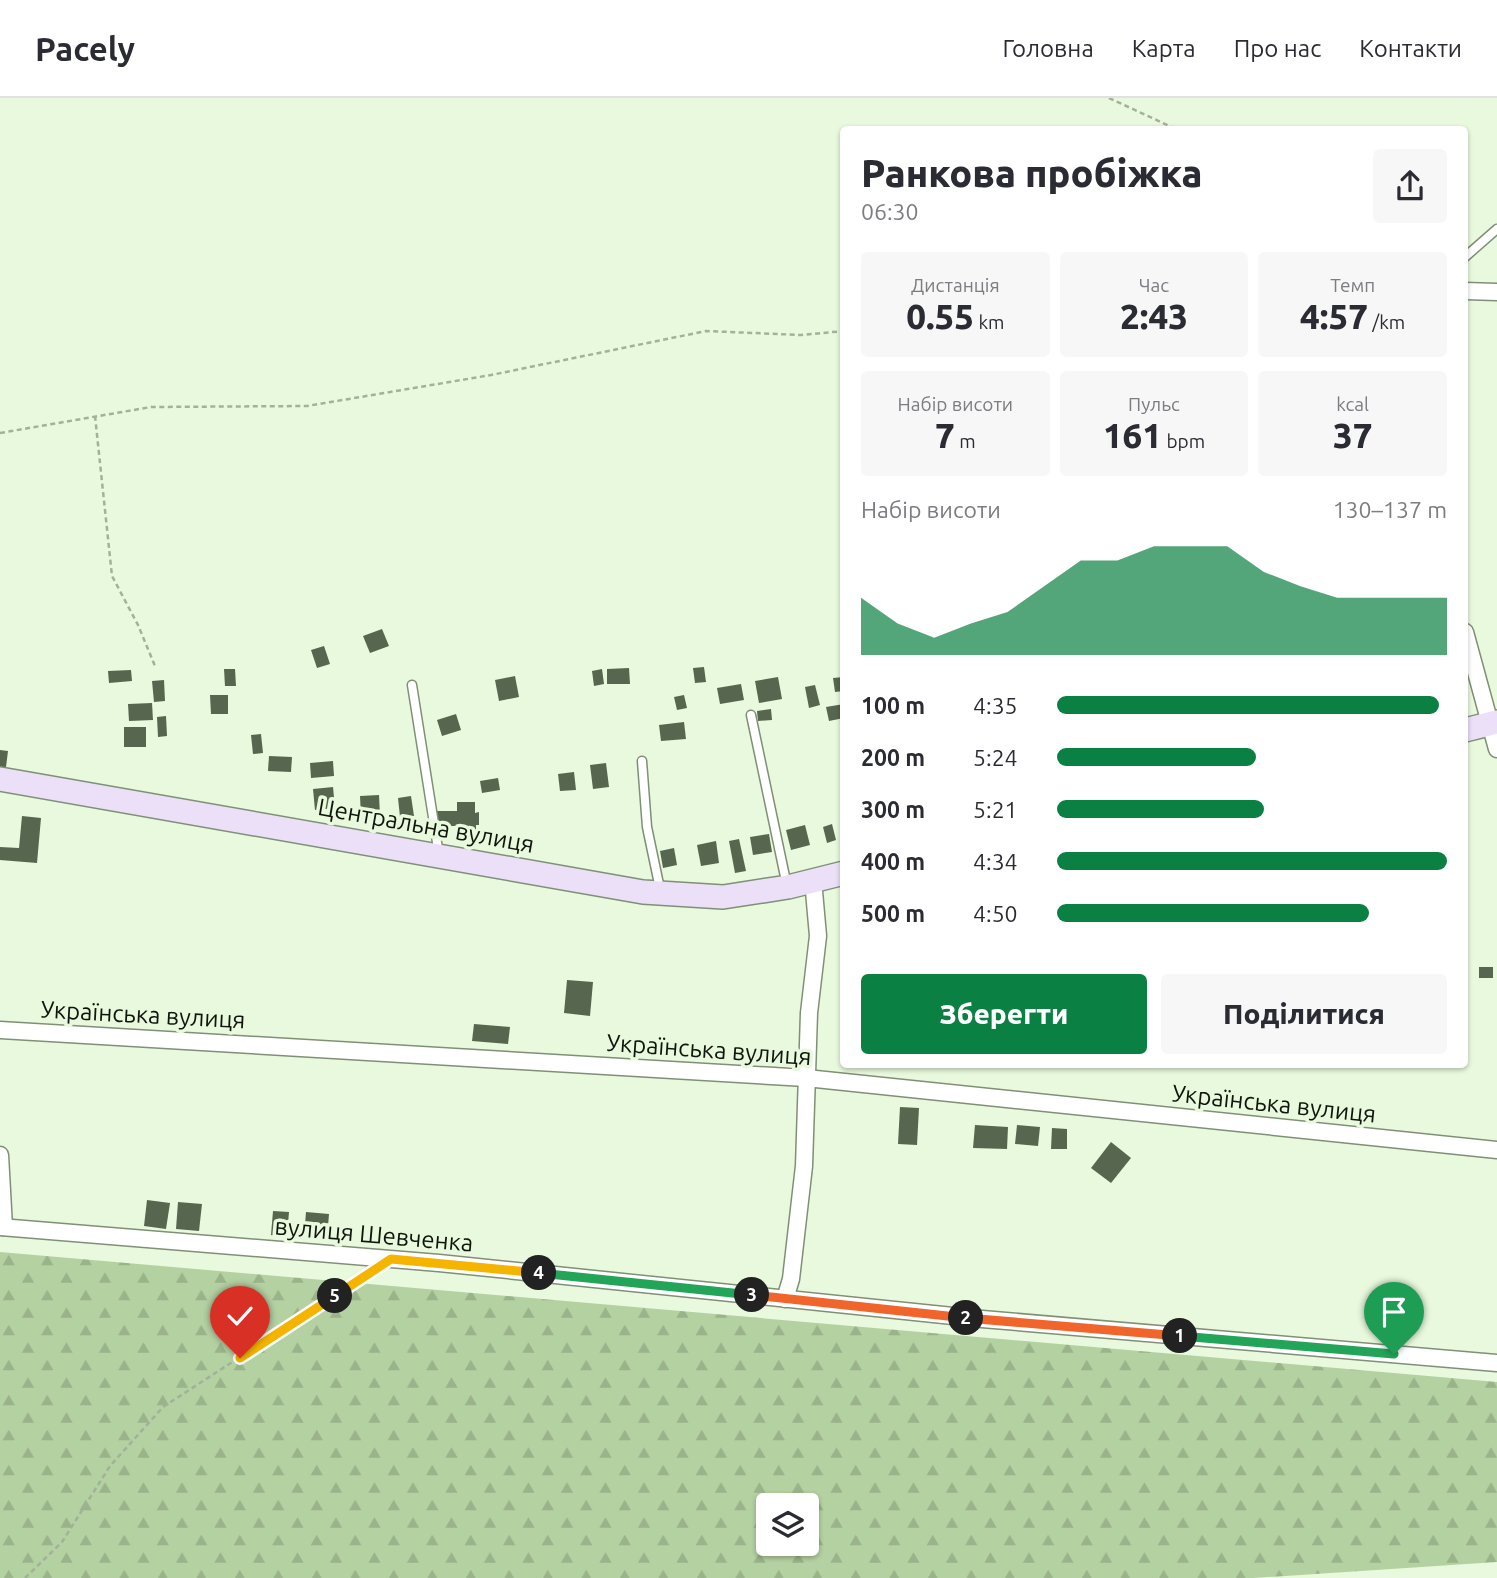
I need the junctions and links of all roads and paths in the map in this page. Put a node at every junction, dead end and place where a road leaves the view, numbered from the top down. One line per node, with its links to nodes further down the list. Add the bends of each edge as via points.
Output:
1 (1109, 98): 2 (path)
2 (1169, 126)
3 (1497, 229): 4 (lane)
4 (1468, 254)
5 (1468, 291): 6 (street)
6 (1497, 292)
7 (840, 331): 8 (path, via 801,335 706,331 307,406 150,407)
8 (95, 416): 9 (path); 11 (path, via 112,576)
9 (0, 433)
10 (1468, 642): 14 (street)
11 (155, 666)
12 (412, 685): 19 (lane)
13 (751, 715): 22 (lane)
14 (1493, 723): 15 (street); 16 (street)
15 (1468, 729)
16 (1497, 749)
17 (642, 761): 23 (lane, via 647,827)
18 (0, 779): 19 (street, Центральна вулиця)
19 (439, 855): 23 (street, Центральна вулиця)
20 (840, 874): 21 (street, Центральна вулиця)
21 (813, 880): 22 (street, Центральна вулиця); 25 (street, via 818,936)
22 (788, 887): 23 (street, Центральна вулиця, via 723,897)
23 (661, 893)
24 (0, 1030): 25 (street, Українська вулиця)
25 (806, 1078): 26 (street, Українська вулиця); 30 (street, via 803,1166)
26 (1497, 1150)
27 (0, 1155): 28 (street)
28 (2, 1227): 29 (street, вулиця Шевченка)
29 (391, 1259): 30 (street, вулиця Шевченка); 32 (path, via 163,1407 110,1466 62,1542)
30 (785, 1299): 31 (street, вулиця Шевченка)
31 (1497, 1363)
32 (25, 1578)

